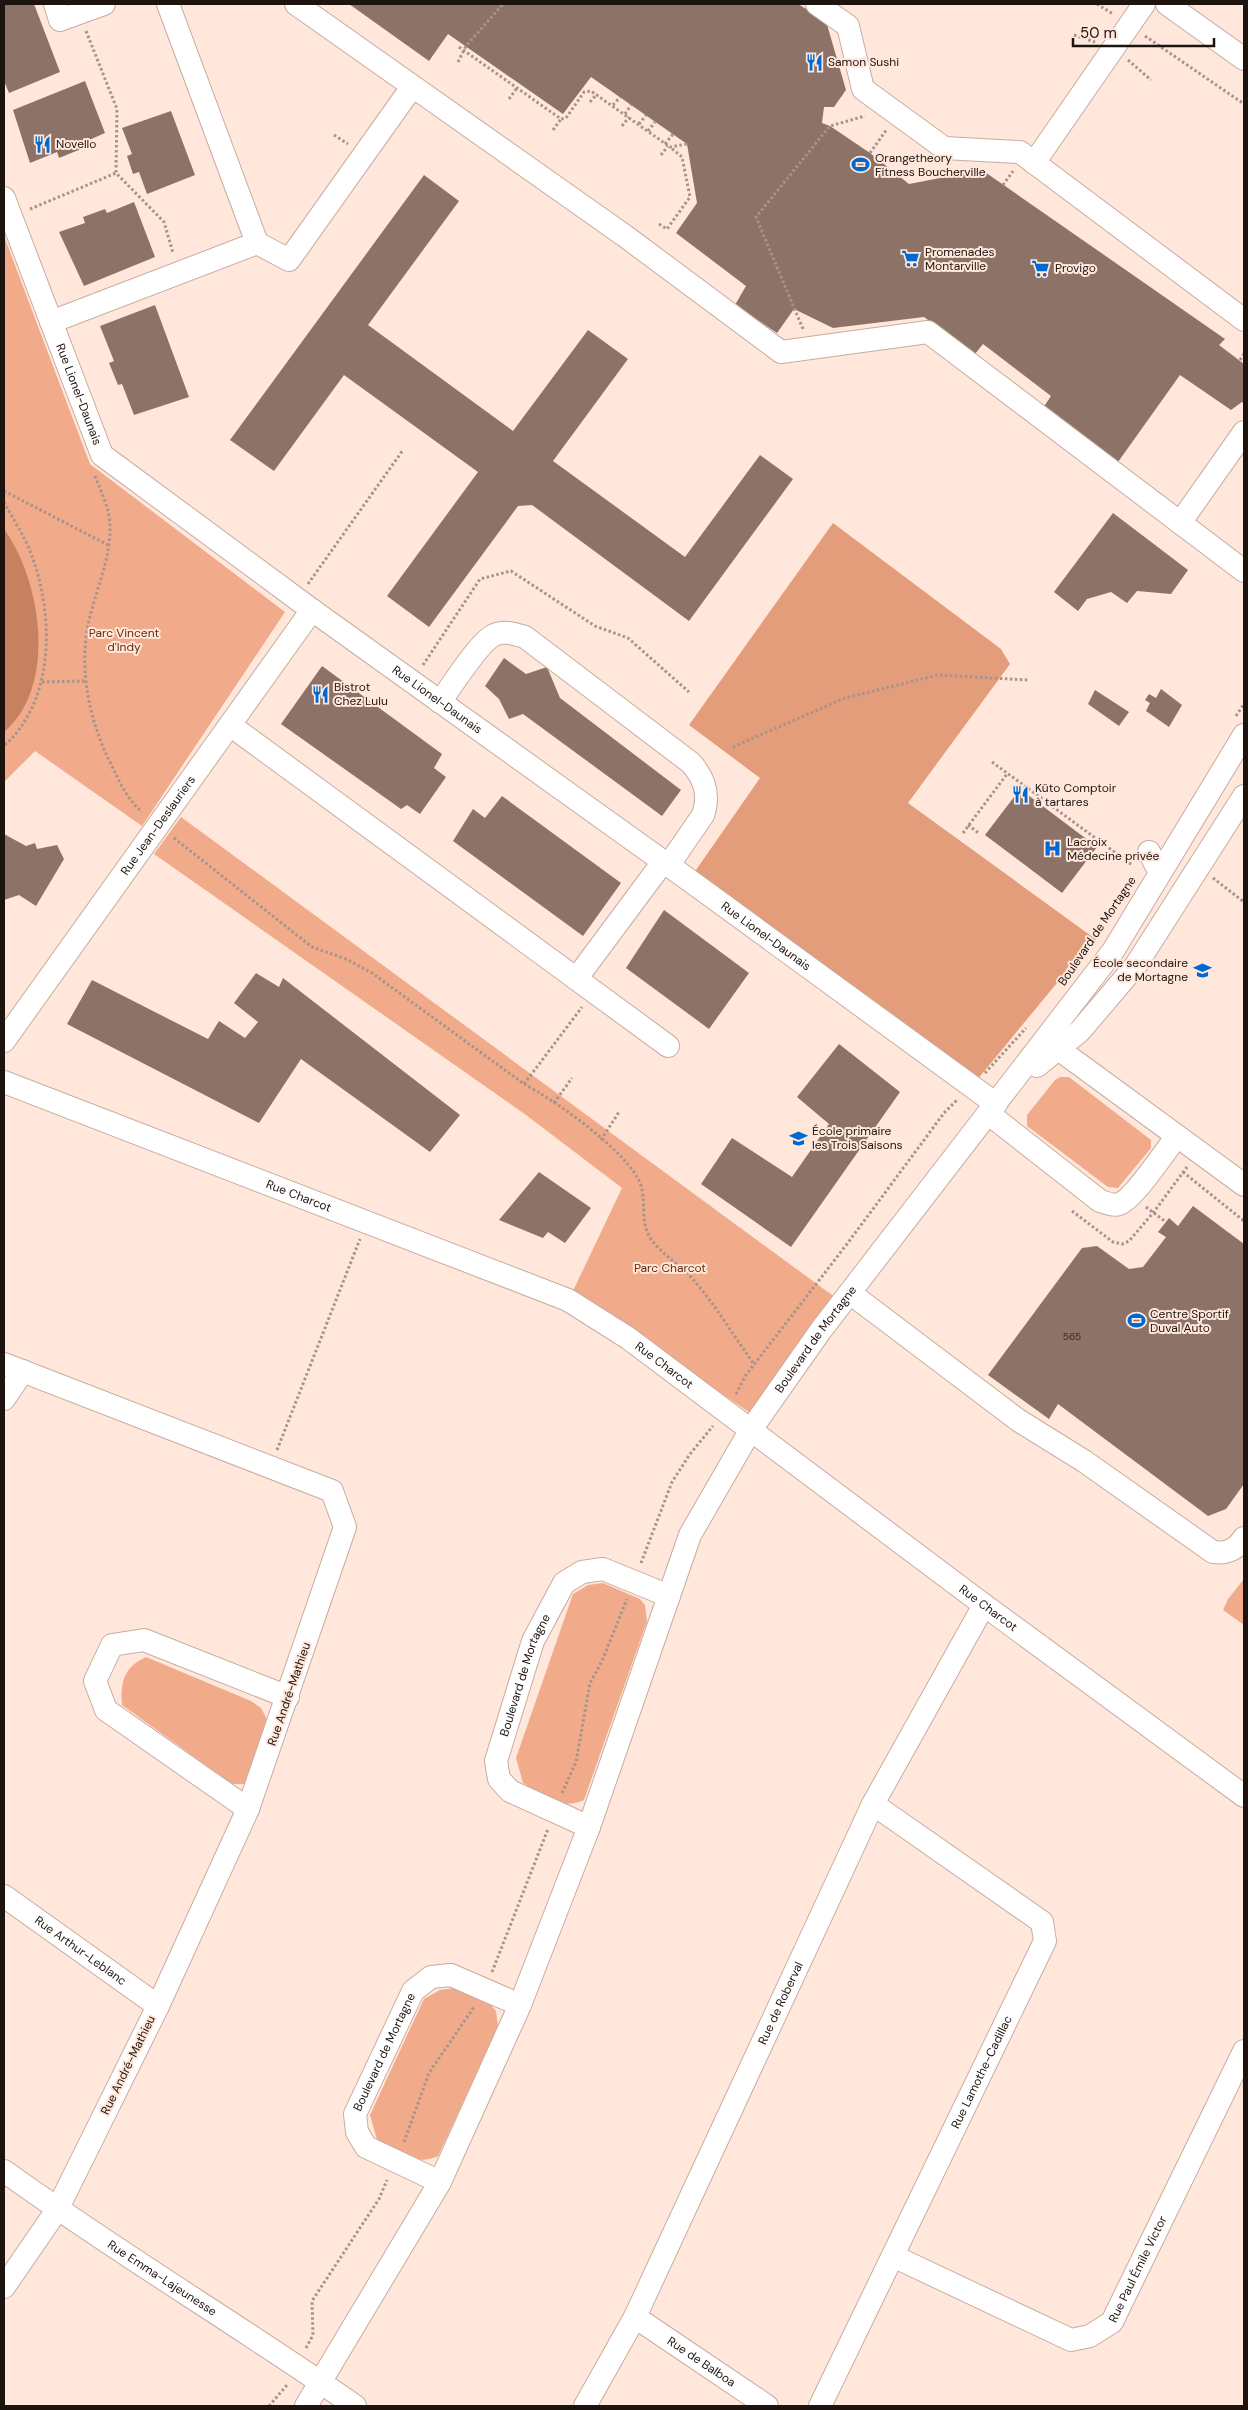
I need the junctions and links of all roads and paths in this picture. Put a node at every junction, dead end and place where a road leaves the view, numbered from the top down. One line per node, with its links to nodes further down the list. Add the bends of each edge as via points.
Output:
1 (55, 4): 10 (street, via 60,20)
2 (104, 4): 10 (street)
3 (168, 4): 48 (street)
4 (296, 4): 19 (street)
5 (503, 4): 14 (path)
6 (818, 4): 33 (street, via 848,26 863,89)
7 (1097, 4): 11 (path)
8 (1144, 4): 44 (street)
9 (1167, 4): 15 (street)
10 (79, 13): 45 (path, via 117,109)
11 (1119, 18)
12 (1140, 32): 25 (path)
13 (459, 47): 14 (path)
14 (465, 51): 16 (path); 18 (path)
15 (1244, 59)
16 (458, 62)
17 (494, 66): 18 (path)
18 (490, 69): 20 (path)
19 (412, 87): 48 (street, via 289,260); 52 (street, via 625,236 781,352)
20 (517, 88): 23 (path); 29 (path)
21 (597, 94): 24 (path); 26 (path); 32 (path, via 584,92 566,118)
22 (620, 98): 26 (path)
23 (509, 99)
24 (590, 102)
25 (1244, 104)
26 (613, 105): 31 (path)
27 (631, 105): 31 (path)
28 (552, 107): 29 (path)
29 (548, 111): 32 (path)
30 (646, 115): 35 (path)
31 (627, 116): 35 (path); 36 (path)
32 (561, 119): 37 (path)
33 (889, 119): 42 (path); 44 (street, via 944,148 1020,152); 52 (path, via 830,126 756,217)
34 (655, 122): 38 (path)
35 (639, 124): 38 (path)
36 (622, 126)
37 (553, 130)
38 (648, 130): 41 (path)
39 (673, 134): 41 (path)
40 (687, 144): 41 (path)
41 (668, 146): 43 (path); 47 (path, via 682,157 690,197 667,228)
42 (870, 153)
43 (661, 155)
44 (1034, 163): 50 (street)
45 (116, 173): 46 (path); 49 (path, via 164,222)
46 (7, 207): 51 (street, Rue Lionel-Daunais)
47 (659, 224)
48 (257, 243): 49 (street)
49 (179, 273): 51 (street)
50 (1244, 320)
51 (51, 322): 63 (street, Rue Lionel-Daunais, via 102,455)
52 (811, 348): 60 (street, via 928,332)
53 (1244, 354): 54 (path)
54 (1240, 360)
55 (1244, 432): 60 (street)
56 (403, 450): 63 (path)
57 (94, 474): 61 (path, via 106,505 110,526)
58 (4, 491): 61 (path)
59 (4, 502): 66 (path, via 32,555 43,596 47,641)
60 (1180, 523): 62 (street)
61 (108, 545): 65 (path, via 87,631)
62 (1244, 572)
63 (305, 605): 67 (street, Rue Lionel-Daunais); 69 (street, Rue Jean-Deslauriers)
64 (1028, 680): 72 (path, via 938,674 845,698)
65 (85, 681): 66 (path); 77 (path, via 98,736 129,801)
66 (42, 682): 71 (path, via 24,724)
67 (440, 702): 81 (street, Rue Lionel-Daunais); 81 (street, via 494,635 513,633 525,637 691,763 699,773 707,794 703,815)
68 (1244, 704): 70 (path)
69 (230, 725): 77 (street, Rue Jean-Deslauriers); 87 (street)
70 (1239, 728): 83 (street, Boulevard de Mortagne)
71 (4, 746)
72 (733, 747)
73 (992, 762): 74 (path)
74 (1007, 774): 76 (path); 80 (path)
75 (1244, 796): 82 (street, Boulevard de Mortagne)
76 (968, 825): 78 (path); 79 (path)
77 (158, 826): 89 (street, Rue Jean-Deslauriers); 95 (path, via 312,947 372,972)
78 (963, 833)
79 (980, 834)
80 (1144, 861): 83 (street)
81 (666, 864): 87 (street); 98 (street, Rue Lionel-Daunais)
82 (1199, 867): 84 (path); 91 (street, Boulevard de Mortagne, via 1136,965 1080,1031)
83 (1160, 873): 98 (street, Boulevard de Mortagne, via 1113,951)
84 (1244, 902)
85 (1104, 923): 86 (path, Boulevard de Mortagne)
86 (1089, 946)
87 (585, 985): 90 (street); 95 (path)
88 (1030, 1022): 92 (path)
89 (4, 1041)
90 (668, 1046)
91 (1057, 1048): 98 (street, Boulevard de Mortagne); 100 (street)
92 (985, 1073)
93 (572, 1078): 97 (path)
94 (4, 1082): 108 (street, Rue Charcot)
95 (524, 1084): 97 (path)
96 (958, 1099): 111 (path, via 944,1113)
97 (554, 1103): 101 (path)
98 (992, 1109): 100 (street, Rue Lionel-Daunais, via 1100,1201 1110,1205 1125,1201); 110 (street, Boulevard de Mortagne)
99 (619, 1112): 101 (path)
100 (1177, 1136): 104 (street)
101 (601, 1140): 111 (path, via 637,1177 644,1193 643,1215 651,1238 697,1282)
102 (1193, 1160): 103 (path)
103 (1183, 1172): 106 (path); 107 (path)
104 (1244, 1185)
105 (1072, 1211): 106 (path, via 1113,1242 1122,1244 1129,1241)
106 (1153, 1213): 109 (path)
107 (1244, 1221)
108 (366, 1222): 116 (street, Rue Charcot, via 568,1300 628,1338); 117 (path)
109 (1166, 1222)
110 (850, 1293): 116 (street, Boulevard de Mortagne); 118 (street, via 1018,1420 1084,1460 1213,1552 1222,1554 1231,1550)
111 (754, 1364): 113 (path)
112 (13, 1367): 114 (street); 117 (street, Rue André-Mathieu)
113 (735, 1396)
114 (4, 1399)
115 (714, 1424): 119 (path, via 672,1482)
116 (750, 1431): 120 (street, Boulevard de Mortagne, via 690,1535); 122 (street, Rue Charcot)
117 (270, 1468): 123 (street, Rue André-Mathieu, via 332,1491 345,1527)
118 (1244, 1538)
119 (639, 1569)
120 (669, 1596): 129 (street, Boulevard de Mortagne); 129 (street, Boulevard de Mortagne, via 602,1569 582,1572 564,1583 533,1642 496,1761 499,1779 510,1791)
121 (627, 1598): 125 (path, via 590,1683 576,1762)
122 (984, 1605): 124 (street, Rue Charcot); 126 (street, Rue de Roberval)
123 (288, 1697): 127 (street, Rue André-Mathieu); 127 (street, via 144,1640 112,1645 95,1682 106,1710)
124 (1244, 1796)
125 (558, 1800)
126 (873, 1804): 141 (street, Rue Lamothe-Cadillac, via 1042,1922 1045,1941); 143 (street, Rue de Roberval)
127 (248, 1810): 134 (street, Rue André-Mathieu)
128 (550, 1821): 131 (path)
129 (589, 1826): 133 (street, Boulevard de Mortagne)
130 (4, 1896): 134 (street, Rue Arthur-Leblanc)
131 (490, 1978)
132 (475, 2005): 136 (path, via 429,2073)
133 (520, 2005): 139 (street, Boulevard de Mortagne); 139 (street, Boulevard de Mortagne, via 450,1975 431,1977 413,1991 355,2114 358,2132 366,2148)
134 (158, 2006): 140 (street, Rue André-Mathieu)
135 (1244, 2052): 141 (street, Rue Paul Émile Victor, via 1112,2322 1090,2336 1071,2340)
136 (401, 2148)
137 (4, 2171): 140 (street, Rue Emma-Lajeunesse)
138 (389, 2175): 144 (path, via 379,2199 312,2301)
139 (440, 2182): 145 (street, Boulevard de Mortagne)
140 (57, 2210): 142 (street, Rue André-Mathieu); 145 (street, Rue Emma-Lajeunesse)
141 (893, 2256): 152 (street, Rue Lamothe-Cadillac)
142 (4, 2287)
143 (635, 2317): 150 (street, Rue de Roberval); 151 (street, Rue de Balboa)
144 (313, 2335)
145 (321, 2383): 148 (street, Boulevard de Mortagne); 149 (street, Rue Emma-Lajeunesse)
146 (286, 2387): 147 (path)
147 (269, 2406)
148 (306, 2406)
149 (355, 2406)
150 (585, 2406)
151 (767, 2406)
152 (820, 2406)

